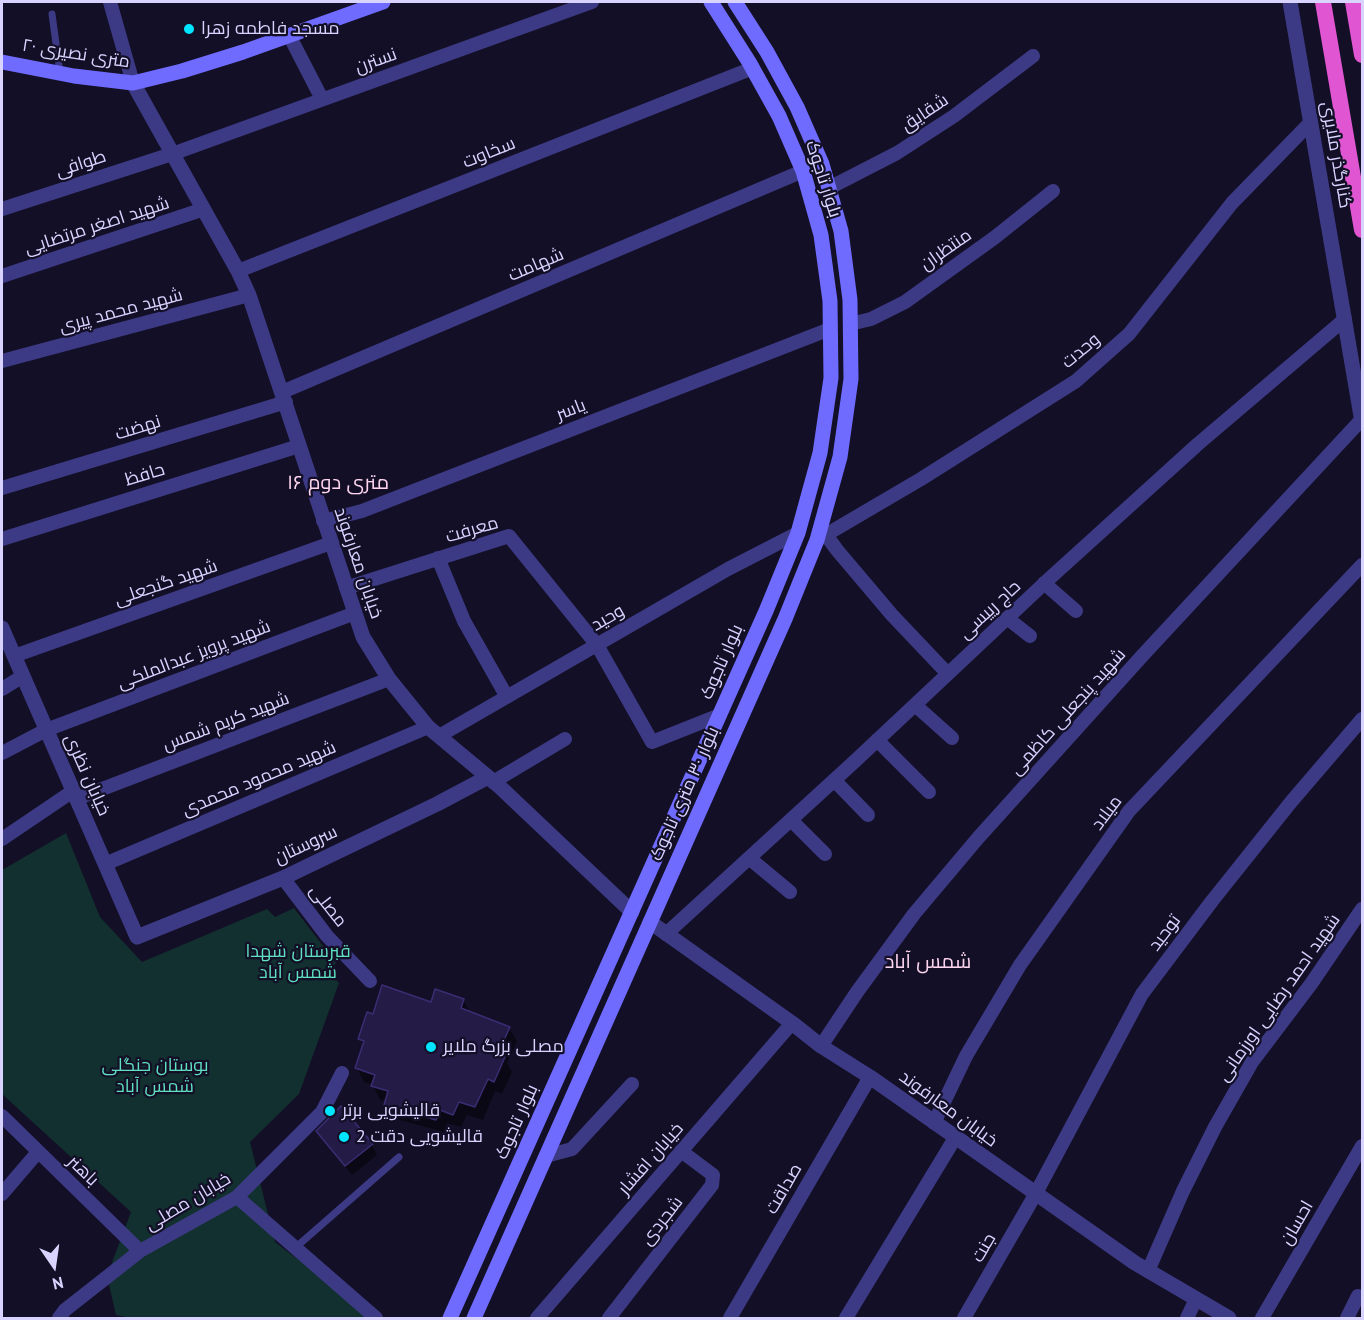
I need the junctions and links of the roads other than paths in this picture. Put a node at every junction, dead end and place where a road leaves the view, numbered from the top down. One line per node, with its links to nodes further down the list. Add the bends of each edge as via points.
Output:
1 (110, 2): 17 (street)
2 (383, 2): 9 (main road, ۲۰ متری نصیری)
3 (592, 2): 18 (street, نسترن)
4 (711, 2): 15 (main road, بلوار تاجوک)
5 (735, 2): 22 (main road, بلوار ۳۰ متری تاجوک, via 797,107)
6 (1290, 2): 19 (street, کنارگذر ملایری)
7 (1323, 2): 26 (highway)
8 (1353, 2): 12 (highway)
9 (349, 7): 11 (main road, ۲۰ متری نصیری)
10 (52, 14): 16 (lane)
11 (289, 35): 17 (main road, ۲۰ متری نصیری); 18 (street)
12 (1362, 54)
13 (1033, 56): 22 (street, شقایق, via 897,153)
14 (2, 62): 16 (main road, ۲۰ متری نصیری)
15 (753, 68): 21 (main road, بلوار تاجوک); 27 (street, سخاوت)
16 (60, 73): 17 (main road, ۲۰ متری نصیری)
17 (133, 83): 20 (street, خیابان معارفوند)
18 (322, 99): 20 (street, نسترن)
19 (1311, 122): 30 (street, کنارگذر ملایری); 40 (street, وحدت, via 1232,203 1129,334 1076,381)
20 (172, 153): 24 (street, طوافی); 25 (street, خیابان معارفوند)
21 (803, 171): 32 (main road, بلوار تاجوک, via 821,235); 34 (street, شهامت)
22 (829, 188): 31 (main road, بلوار ۳۰ متری تاجوک, via 840,231)
23 (1053, 191): 31 (street, منتظران, via 905,302 871,319)
24 (2, 208)
25 (204, 209): 27 (street, خیابان معارفوند); 28 (street, شهید اصغر مرتضایی)
26 (1362, 230)
27 (238, 271): 29 (street, خیابان معارفوند)
28 (2, 276)
29 (249, 295): 33 (street, شهید محمد پیری); 34 (street, خیابان معارفوند)
30 (1345, 319): 35 (street, کنارگذر ملایری); 45 (street, حاج رییسی)
31 (850, 324): 40 (main road, بلوار ۳۰ متری تاجوک, via 851,379 840,457)
32 (830, 329): 38 (street, یاسر, via 362,511); 39 (main road, بلوار تاجوک, via 831,378 820,453)
33 (2, 361)
34 (284, 397): 36 (street, خیابان معارفوند); 37 (street, نهضت)
35 (1362, 421): 87 (street, شهید پنجعلی کاظمی, via 978,838 914,914)
36 (299, 446): 38 (street, خیابان معارفوند); 41 (street, حافظ)
37 (2, 488)
38 (324, 521): 42 (street, خیابان معارفوند)
39 (798, 533): 52 (street, وحید); 60 (main road, بلوار تاجوک)
40 (822, 537): 54 (street); 82 (main road, بلوار ۳۰ متری تاجوک)
41 (2, 539)
42 (331, 543): 46 (street, خیابان معارفوند); 53 (street, شهید گنجعلی)
43 (438, 558): 46 (street, معرفت); 52 (street, معرفت, via 509,536); 58 (street, via 464,621)
44 (1362, 565): 92 (street, میلاد, via 1130,811 1020,964 966,1056)
45 (1044, 583): 47 (street); 49 (street, حاج رییسی)
46 (346, 588): 48 (street, خیابان معارفوند)
47 (1076, 611)
48 (355, 613): 56 (street, خیابان معارفوند, via 363,637); 62 (street, شهید پرویز عبدالملکی)
49 (1007, 618): 51 (street); 54 (street, حاج رییسی)
50 (2, 628): 53 (street, خیابان نظری)
51 (1030, 636)
52 (597, 645): 58 (street, وحید); 60 (street, via 652,742)
53 (14, 656): 55 (street, خیابان نظری)
54 (948, 674): 59 (street, حاج رییسی)
55 (23, 676): 57 (street); 62 (street, خیابان نظری)
56 (389, 680): 63 (street, خیابان معارفوند); 71 (street, شهید کریم شمس)
57 (2, 689)
58 (507, 697): 63 (street, وحید)
59 (915, 705): 64 (street); 66 (street, حاج رییسی)
60 (720, 715): 81 (main road, بلوار تاجوک)
61 (1362, 719): 100 (street, توحید, via 1212,901 1143,994)
62 (46, 730): 67 (street, شهید پرویز عبدالملکی); 71 (street, خیابان نظری)
63 (433, 731): 68 (street, خیابان معارفوند); 77 (street, شهید محمود محمدی)
64 (952, 738)
65 (565, 739): 68 (street)
66 (877, 740): 69 (street, حاج رییسی); 70 (street)
67 (2, 753)
68 (490, 780): 78 (street, سروستان); 81 (street, خیابان معارفوند)
69 (834, 780): 72 (street); 73 (street, حاج رییسی)
70 (929, 792)
71 (75, 795): 74 (street, شهید کریم شمس); 77 (street, خیابان نظری)
72 (868, 815)
73 (791, 820): 75 (street); 76 (street, حاج رییسی)
74 (2, 840)
75 (825, 854)
76 (749, 858): 79 (street); 83 (street, حاج رییسی)
77 (105, 864): 84 (street, خیابان نظری)
78 (283, 878): 84 (street, سروستان); 85 (street, مصلی, via 327,936)
79 (790, 892)
80 (1362, 909): 104 (street, شهید احمد رضایی اورزمانی, via 1252,1062 1210,1136)
81 (632, 912): 82 (main road); 109 (main road, بلوار تاجوک)
82 (650, 922): 83 (street, خیابان معارفوند); 97 (main road, بلوار ۳۰ متری تاجوک)
83 (666, 934): 86 (street, خیابان معارفوند)
84 (137, 937)
85 (370, 981)
86 (792, 1023): 87 (street, خیابان معارفوند); 95 (street, خیابان افشار)
87 (821, 1046): 89 (street, خیابان معارفوند)
88 (342, 1073): 101 (street, خیابان مصلی, via 322,1112)
89 (870, 1077): 92 (street, خیابان معارفوند); 113 (street, صداقت)
90 (632, 1084): 97 (street, via 572,1149)
91 (2, 1116): 96 (street, باهنر)
92 (934, 1123): 93 (street, خیابان معارفوند)
93 (955, 1138): 100 (street, خیابان معارفوند); 114 (street)
94 (1362, 1146): 118 (street, احسان)
95 (681, 1151): 111 (street, خیابان افشار); 112 (street, شجردی, via 713,1175 712,1185)
96 (38, 1152): 99 (street); 103 (street, باهنر)
97 (546, 1156): 110 (main road, بلوار ۳۰ متری تاجوک)
98 (399, 1157): 102 (lane)
99 (2, 1194)
100 (1035, 1195): 104 (street, خیابان معارفوند); 115 (street, جنت)
101 (237, 1197): 102 (street); 103 (street, خیابان مصلی)
102 (295, 1248): 108 (street)
103 (140, 1251): 107 (street, خیابان مصلی)
104 (1149, 1271): 106 (street, خیابان معارفوند)
105 (1358, 1296): 119 (street)
106 (1196, 1299): 116 (street); 117 (street, خیابان معارفوند)
107 (59, 1318)
108 (376, 1318)
109 (450, 1318)
110 (474, 1318)
111 (537, 1318)
112 (609, 1318)
113 (730, 1318)
114 (846, 1318)
115 (964, 1318)
116 (1187, 1318)
117 (1229, 1318)
118 (1262, 1318)
119 (1347, 1318)

